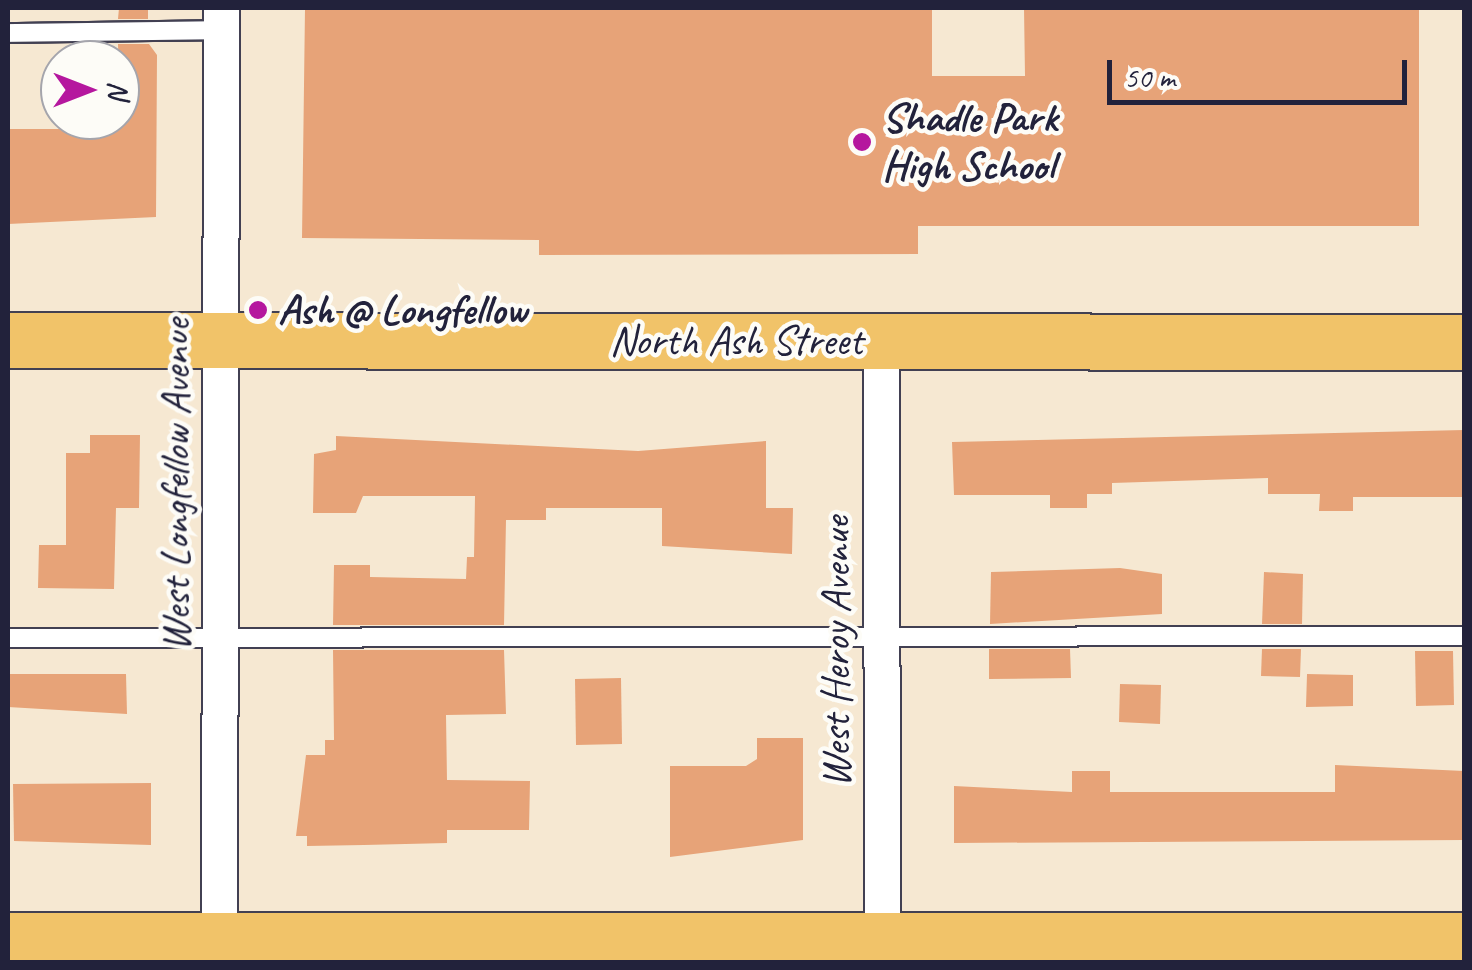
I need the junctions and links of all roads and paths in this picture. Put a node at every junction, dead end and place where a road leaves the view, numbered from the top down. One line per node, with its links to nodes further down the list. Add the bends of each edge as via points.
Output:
1 (221, 19): 2 (lane); 3 (street, West Longfellow Avenue)
2 (8, 32)
3 (221, 339): 4 (main road, North Ash Street); 5 (main road, North Ash Street); 9 (street, West Longfellow Avenue)
4 (8, 340)
5 (881, 342): 6 (main road, North Ash Street); 10 (street, West Heroy Avenue)
6 (1464, 342)
7 (1464, 636): 10 (lane)
8 (8, 638): 9 (lane)
9 (221, 639): 10 (lane); 13 (street, West Longfellow Avenue)
10 (881, 639): 14 (street, West Heroy Avenue)
11 (8, 940): 13 (main road)
12 (1464, 940): 14 (main road)
13 (219, 951): 14 (main road)
14 (882, 951)

